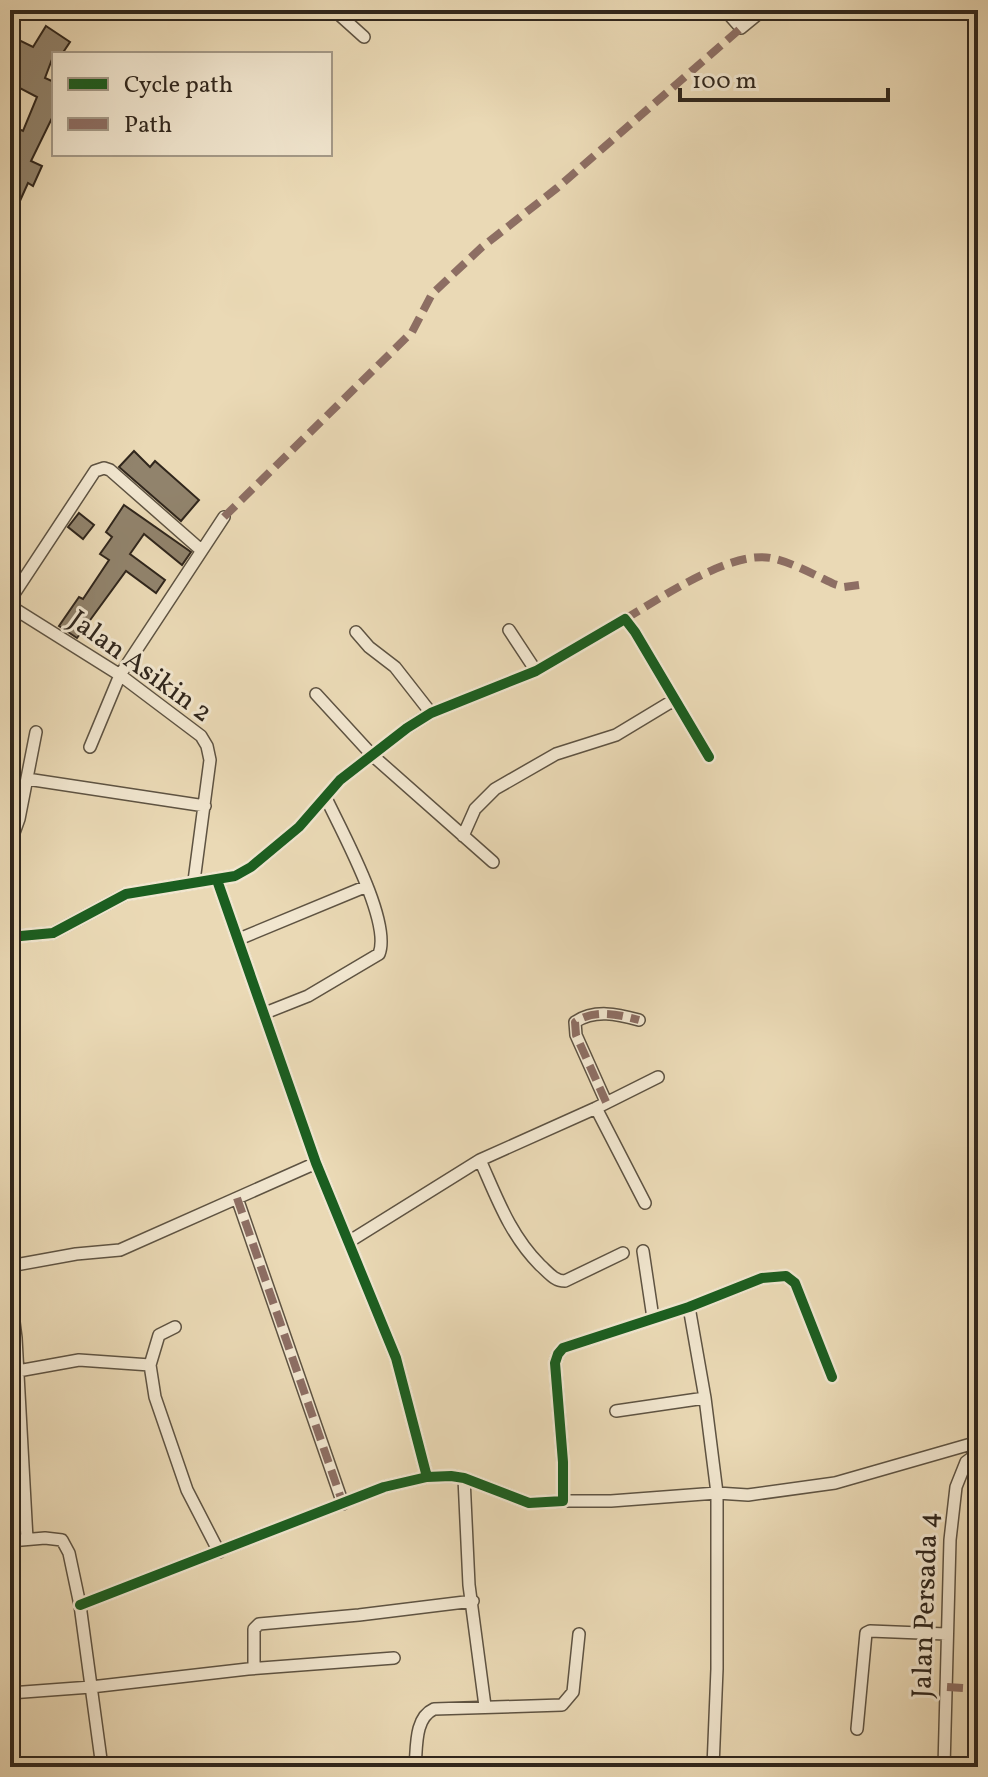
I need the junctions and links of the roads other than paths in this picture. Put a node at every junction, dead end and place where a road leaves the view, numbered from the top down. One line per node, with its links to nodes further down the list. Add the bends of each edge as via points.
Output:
1 (334, 10): 4 (street)
2 (725, 10): 3 (street, via 741,28)
3 (763, 10)
4 (364, 37)
5 (224, 517): 6 (street)
6 (201, 550): 7 (street, via 104,468 95,471); 11 (street)
7 (10, 603): 11 (street, Jalan Asikin 2)
8 (509, 630): 10 (street)
9 (356, 632): 14 (street, via 395,667)
10 (536, 671): 13 (street, via 625,619); 14 (street)
11 (120, 675): 16 (street); 21 (street, Jalan Asikin 2, via 201,736 210,760)
12 (316, 694): 17 (street)
13 (674, 700): 18 (street); 22 (street, via 616,735 556,754 495,789 475,809)
14 (431, 713): 17 (street)
15 (36, 732): 19 (street)
16 (90, 747)
17 (372, 755): 20 (street); 22 (street)
18 (709, 757)
19 (27, 779): 21 (street); 23 (street)
20 (326, 798): 25 (street, via 251,867); 27 (street)
21 (205, 806): 26 (street, Jalan Asikin 2)
22 (463, 836): 24 (street)
23 (10, 844)
24 (493, 862)
25 (217, 880): 26 (street); 29 (street)
26 (194, 881): 28 (street, via 126,894 53,933)
27 (367, 886): 29 (street); 30 (street, via 382,934 379,954 308,996)
28 (10, 937)
29 (239, 939): 30 (street)
30 (265, 1013): 35 (street)
31 (639, 1020): 33 (street, via 611,1013 575,1022)
32 (658, 1077): 33 (street)
33 (601, 1105): 34 (street); 37 (street)
34 (480, 1160): 38 (street); 40 (street, via 509,1226 555,1279 565,1281)
35 (316, 1163): 36 (street); 38 (street)
36 (237, 1198): 41 (street, via 120,1250); 58 (street)
37 (645, 1203)
38 (350, 1241): 54 (street, via 396,1358)
39 (643, 1251): 44 (street)
40 (623, 1253)
41 (10, 1266)
42 (10, 1291): 45 (street)
43 (689, 1307): 44 (street); 49 (street, via 762,1278 786,1276 795,1283); 50 (street)
44 (653, 1318): 57 (street, via 558,1354)
45 (12, 1326): 48 (street)
46 (175, 1327): 47 (street, via 159,1335)
47 (150, 1365): 48 (street, via 79,1360); 61 (street, via 155,1397 187,1490)
48 (18, 1371): 59 (street)
49 (832, 1377)
50 (705, 1398): 51 (street); 56 (street)
51 (616, 1411)
52 (978, 1442): 56 (street, via 835,1483 748,1495)
53 (978, 1453): 65 (street, Jalan Persada 4, via 966,1462 956,1487)
54 (427, 1477): 55 (street); 58 (street)
55 (464, 1478): 57 (street, via 529,1503); 62 (street)
56 (717, 1493): 57 (street); 74 (street)
57 (563, 1501)
58 (343, 1504): 61 (street)
59 (27, 1539): 60 (street); 63 (street, via 62,1540)
60 (10, 1541)
61 (219, 1552): 63 (street)
62 (473, 1601): 67 (street, via 259,1624 254,1629); 70 (street)
63 (80, 1605): 68 (street)
64 (579, 1634): 70 (street, via 573,1692 562,1705)
65 (946, 1634): 71 (street, via 866,1633); 75 (street, Jalan Persada 4)
66 (394, 1658): 67 (street)
67 (254, 1668): 68 (street)
68 (91, 1687): 69 (street); 72 (street)
69 (10, 1693)
70 (485, 1706): 73 (street, via 426,1713)
71 (857, 1729)
72 (102, 1767)
73 (415, 1767)
74 (713, 1767)
75 (944, 1767)

